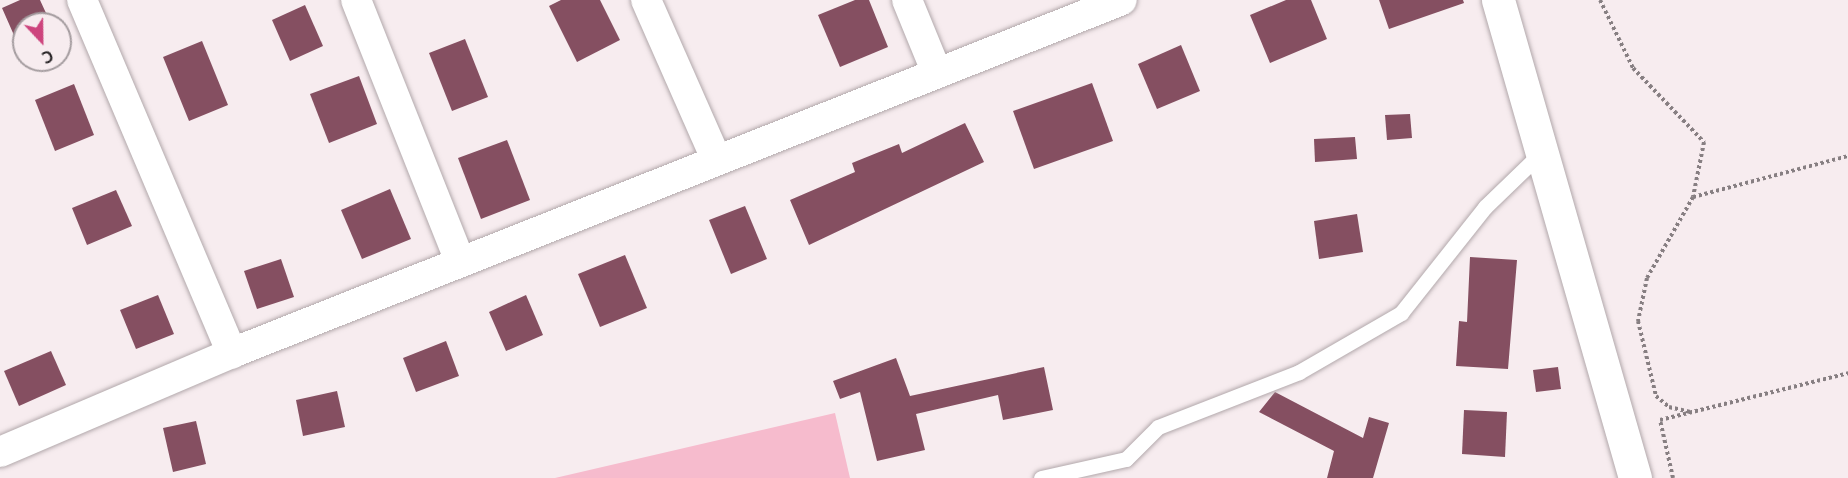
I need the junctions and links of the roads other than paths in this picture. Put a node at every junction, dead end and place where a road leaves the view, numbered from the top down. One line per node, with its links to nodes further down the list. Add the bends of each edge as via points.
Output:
1 (82, 0): 11 (street)
2 (356, 0): 10 (street)
3 (646, 0): 9 (street)
4 (907, 0): 7 (street)
5 (1122, 0): 7 (street)
6 (1498, 0): 8 (street)
7 (937, 73): 9 (street)
8 (1543, 151): 13 (lane, via 1485,207 1401,313 1299,372 1158,427 1126,459); 14 (street)
9 (716, 159): 10 (street)
10 (460, 262): 11 (street)
11 (232, 353): 12 (street)
12 (0, 452)
13 (1041, 478)
14 (1635, 478)

